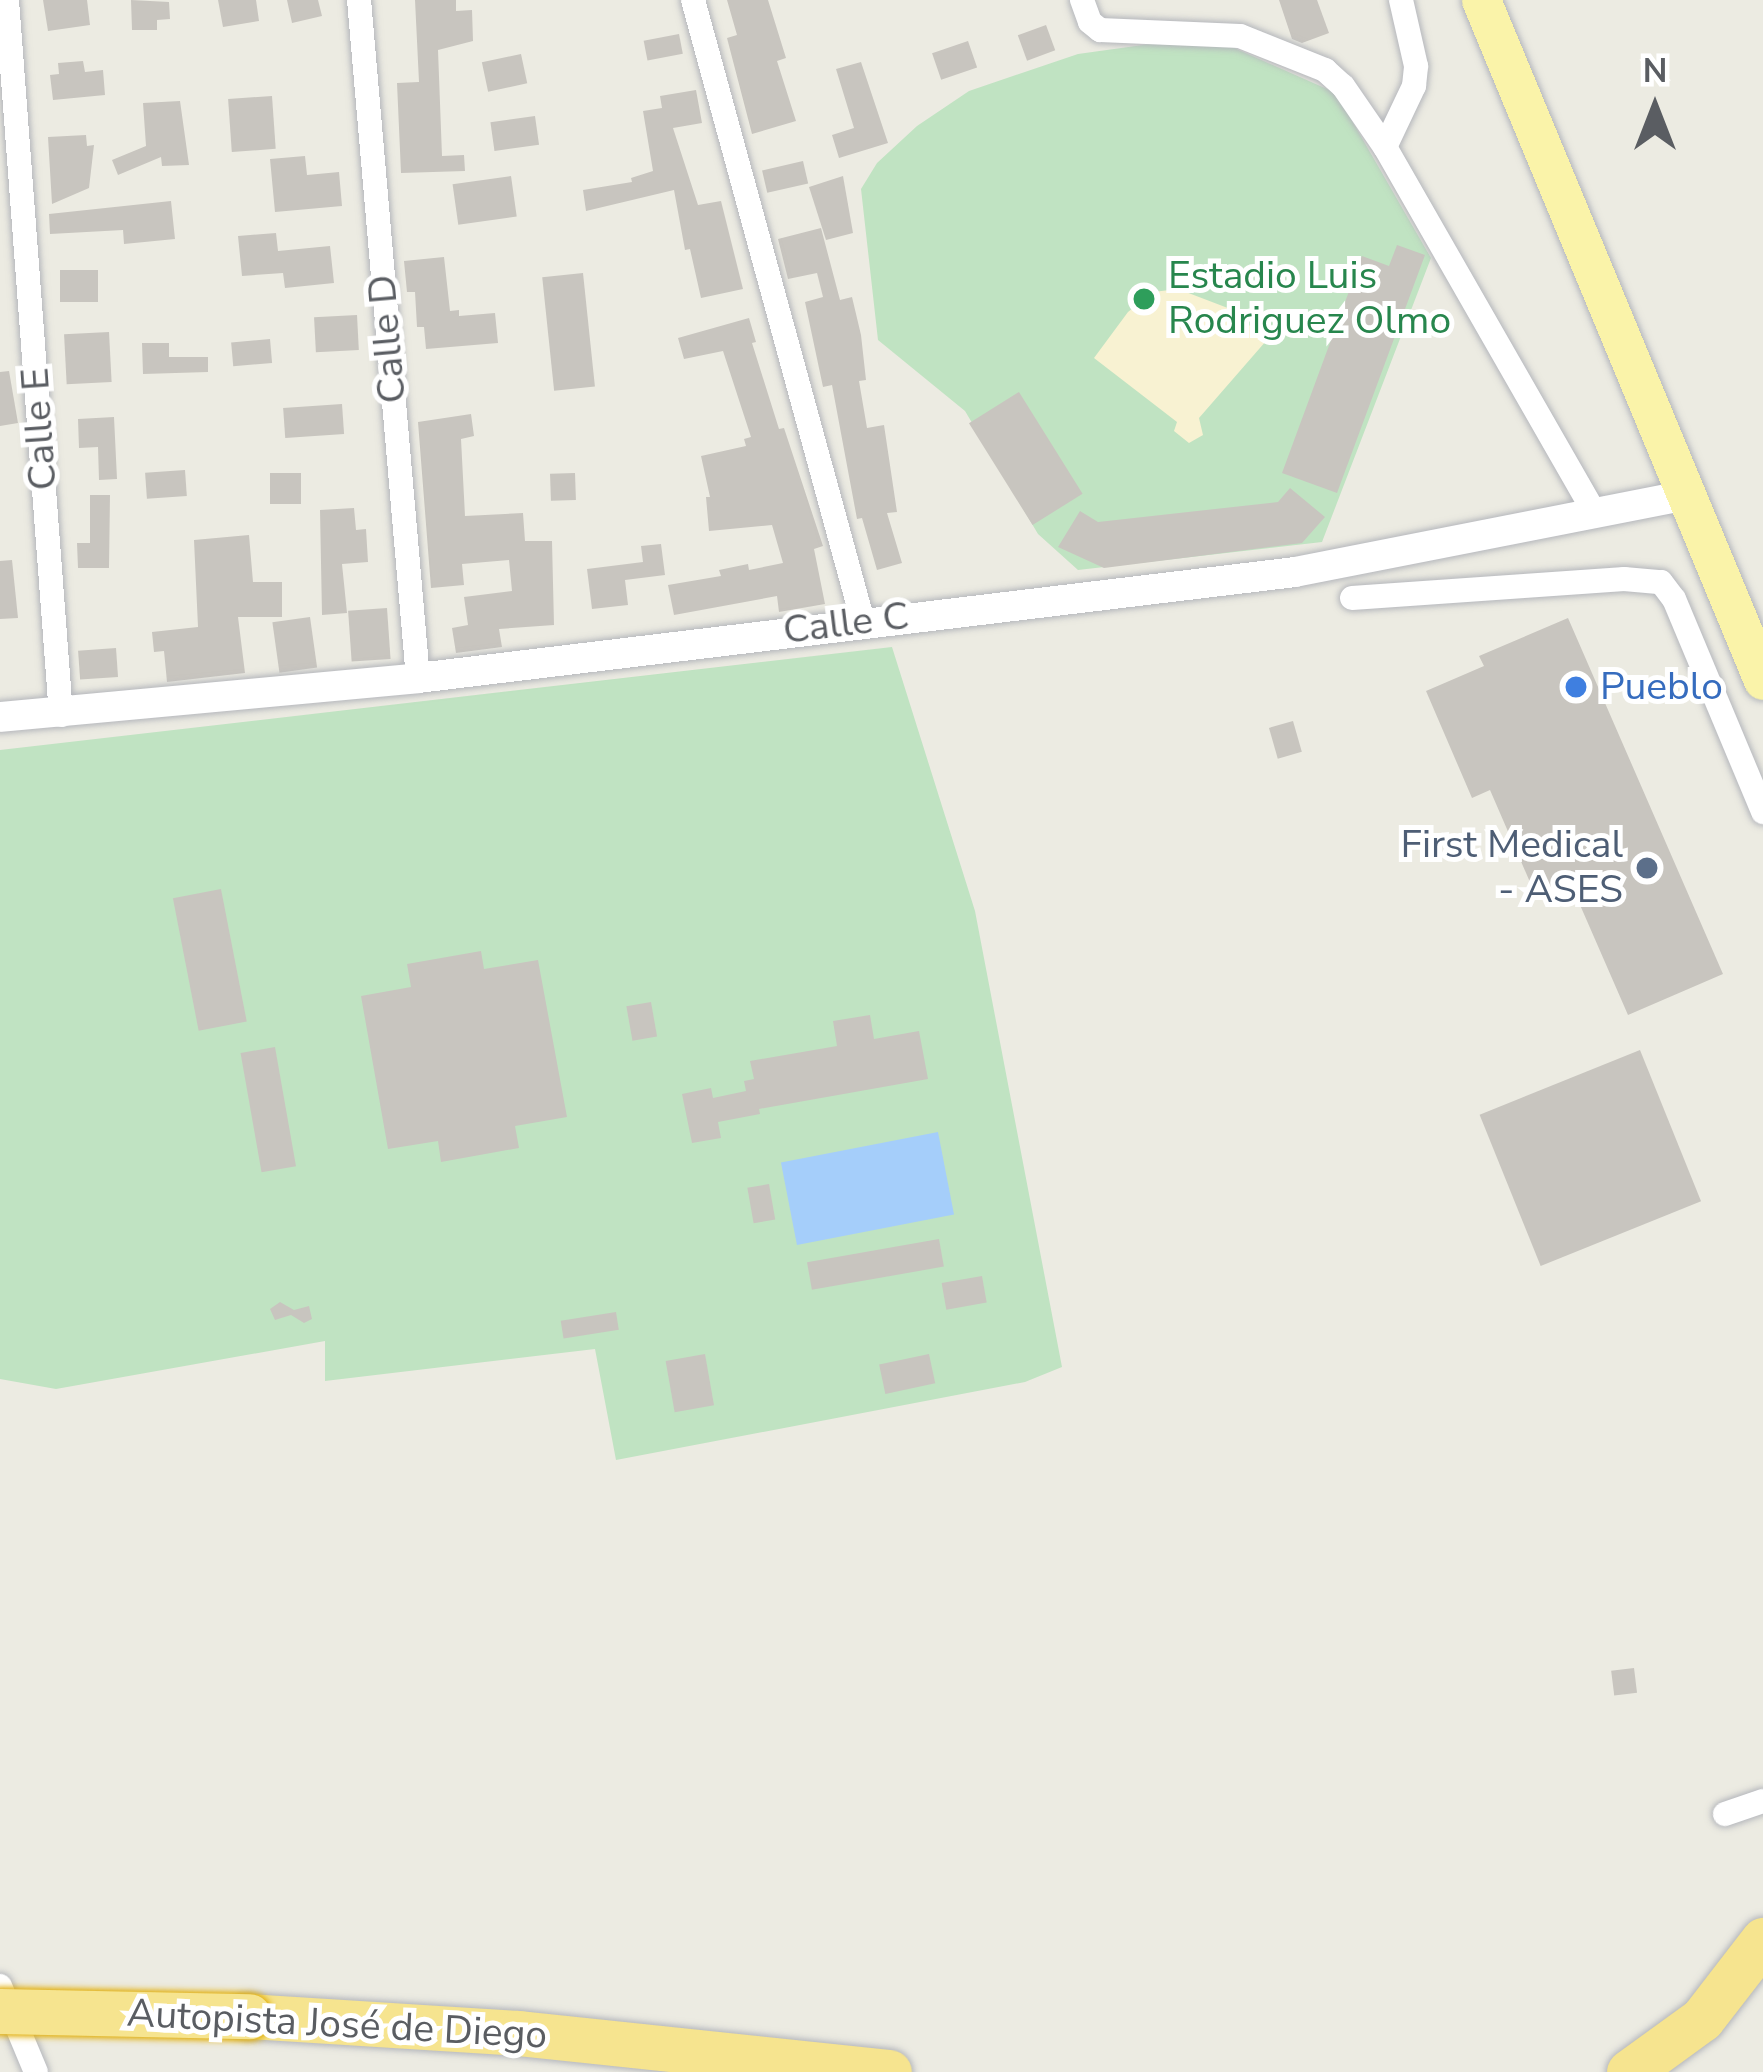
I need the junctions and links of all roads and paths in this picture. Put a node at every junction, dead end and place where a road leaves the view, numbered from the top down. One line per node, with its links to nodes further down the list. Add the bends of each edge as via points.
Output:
1 (7, 0): 14 (street, Calle E)
2 (359, 0): 12 (street, Calle D)
3 (693, 0): 11 (street)
4 (1082, 0): 7 (street, via 1100,30 1240,35 1325,70)
5 (1401, 0): 7 (street, via 1417,66)
6 (1481, 0): 8 (main road)
7 (1385, 147): 9 (street)
8 (1687, 495): 9 (street, Calle C); 13 (main road)
9 (1594, 512): 11 (street, Calle C, via 1295,572)
10 (1352, 598): 16 (street, via 1661,582)
11 (863, 622): 12 (street, Calle C)
12 (418, 678): 14 (street, Calle C)
13 (1763, 680)
14 (61, 715): 15 (street, Calle C)
15 (0, 717)
16 (1763, 812)
17 (1763, 1801): 18 (street)
18 (1725, 1814)
19 (1763, 1940): 24 (highway, via 1702,2019)
20 (0, 1986): 22 (street)
21 (0, 2012): 23 (highway, Autopista José de Diego, bridge, via 249,2016 518,2033)
22 (36, 2072)
23 (889, 2072)
24 (1629, 2072)

